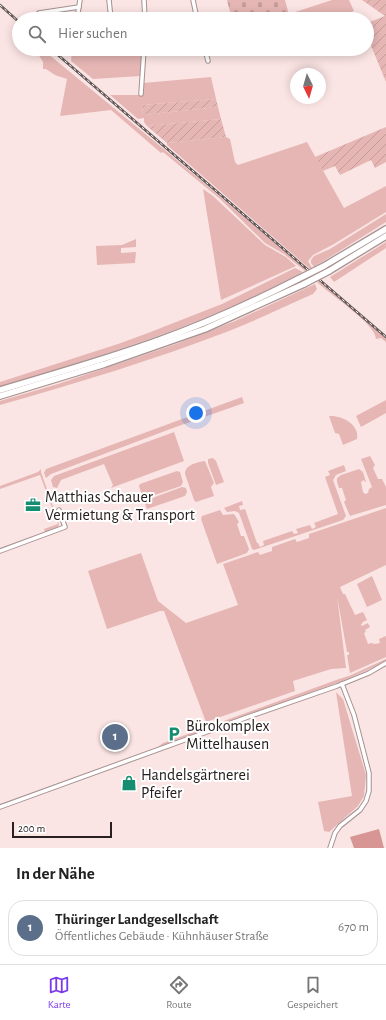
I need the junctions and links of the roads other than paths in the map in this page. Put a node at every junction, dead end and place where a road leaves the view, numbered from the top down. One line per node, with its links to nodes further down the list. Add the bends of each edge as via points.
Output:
1 (80, 0): 5 (street)
2 (109, 0): 8 (street)
3 (144, 0): 9 (street)
4 (193, 0): 10 (street)
5 (79, 7): 6 (street); 7 (street)
6 (46, 12)
7 (79, 12)
8 (110, 12)
9 (145, 12)
10 (196, 12)
11 (144, 56): 14 (street)
12 (207, 56): 13 (street)
13 (208, 61)
14 (141, 94)
15 (386, 229): 17 (highway, bridge, via 324,266 248,304 159,340)
16 (386, 236): 18 (highway, bridge, via 304,284 205,328 105,364)
17 (0, 390)
18 (0, 396)
19 (59, 510): 20 (street, via 65,527)
20 (0, 551)
21 (386, 663): 22 (street)
22 (342, 684): 23 (street); 24 (street, via 354,715 368,773 369,791 360,810 335,833)
23 (0, 807)
24 (330, 848)

